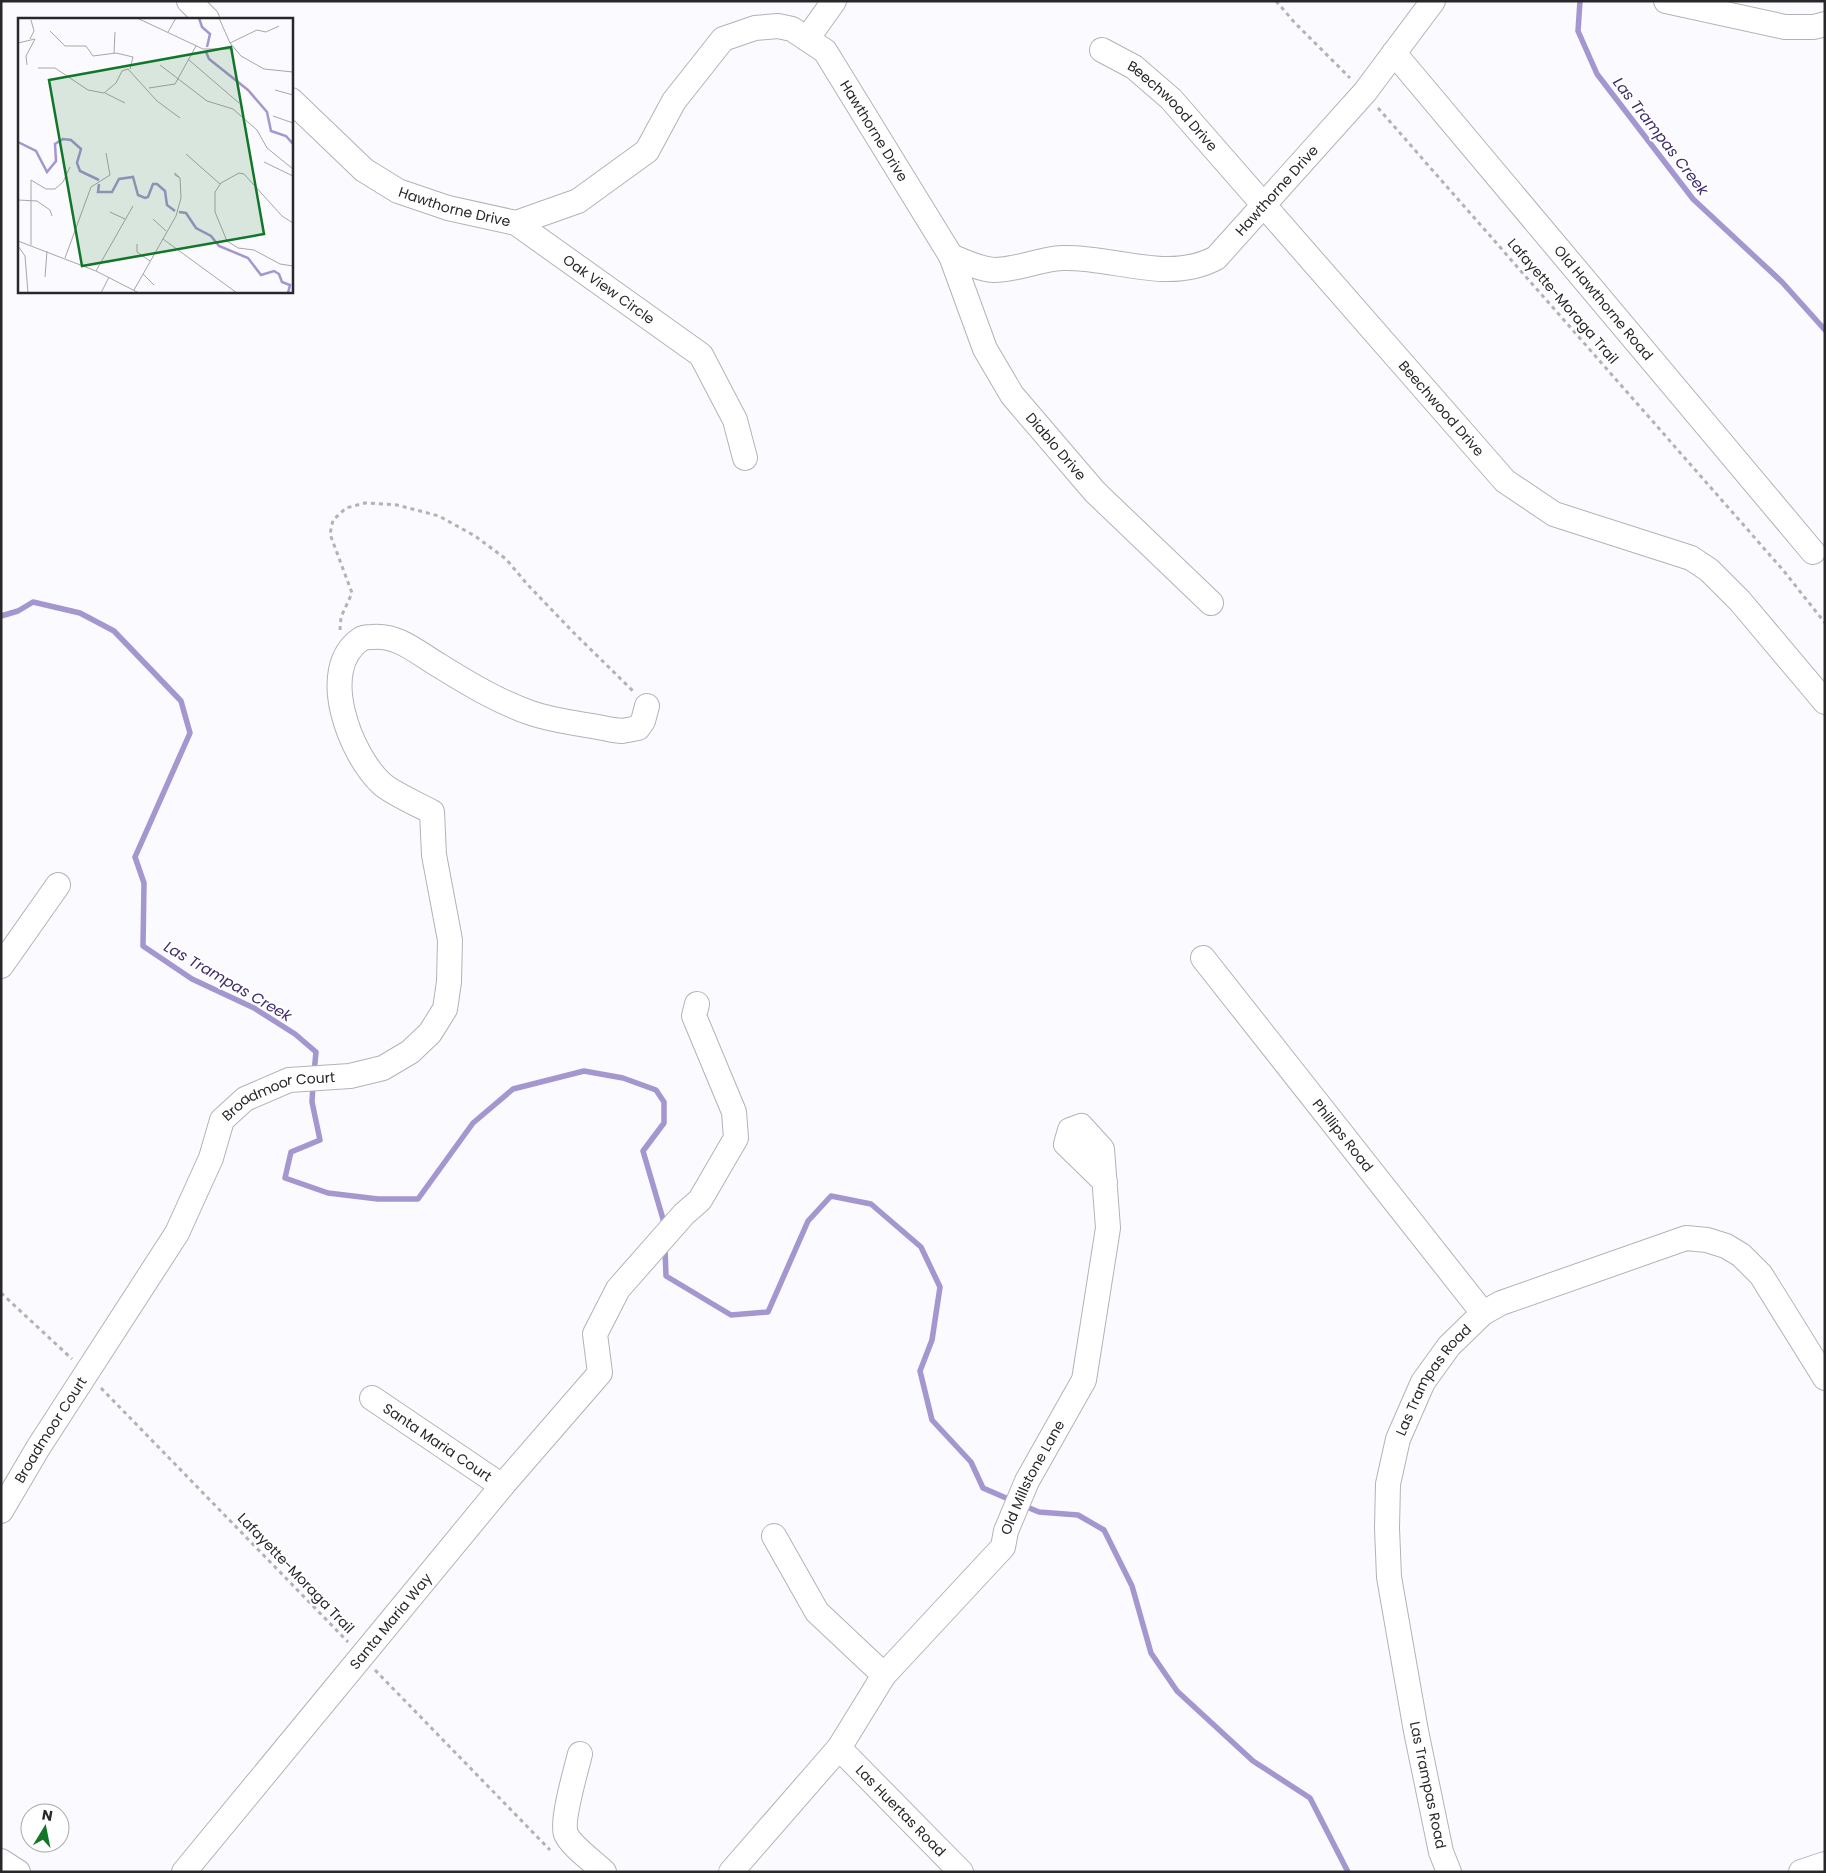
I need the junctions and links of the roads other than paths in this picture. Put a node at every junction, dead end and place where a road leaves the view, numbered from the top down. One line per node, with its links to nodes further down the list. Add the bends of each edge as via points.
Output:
1 (189, 1): 5 (street)
2 (834, 1): 7 (street)
3 (1434, 1): 9 (street, Hawthorne Drive)
4 (1666, 1): 6 (street, via 1785,27)
5 (206, 18)
6 (1825, 24)
7 (808, 39): 12 (street, Hawthorne Drive, via 792,29 778,26 755,28 723,39 674,101 648,151 578,201); 13 (street, Hawthorne Drive, via 825,51)
8 (1102, 50): 11 (street, Beechwood Drive, via 1134,68 1171,98)
9 (1394, 53): 11 (street, Hawthorne Drive, via 1365,92); 15 (street, Old Hawthorne Road)
10 (292, 101): 12 (street, Hawthorne Drive, via 364,170 398,192 448,208)
11 (1264, 206): 13 (street, Hawthorne Drive, via 1216,258 1201,266 1158,270 1092,258 1060,258 995,270 973,266); 17 (street, Beechwood Drive, via 1505,481 1554,514 1691,558 1709,570 1740,601)
12 (516, 223): 14 (street, Oak View Circle, via 701,355 735,420)
13 (951, 256): 16 (street, Diablo Drive, via 985,349 1012,395 1095,492)
14 (746, 458)
15 (1814, 552)
16 (1211, 603)
17 (1825, 702)
18 (647, 706): 28 (street, Broadmoor Court, via 643,721 638,728 631,730 566,722 510,705 409,646 383,636 362,638 347,652 341,671 340,695 347,727 358,753 382,784 432,812 434,855 450,940 449,982 444,1009 430,1033 410,1052 384,1068 350,1076 289,1080 245,1099 222,1120 211,1158 177,1232)
19 (58, 885): 21 (street)
20 (1203, 958): 24 (street, Phillips Road)
21 (1, 966)
22 (697, 1004): 27 (street, Santa Maria Way, via 694,1016 734,1112 736,1138 700,1200 618,1289 595,1334 600,1373)
23 (1105, 1182): 30 (street, Old Millstone Lane, via 1108,1228 1084,1380 1027,1481 1006,1531 1003,1547)
24 (1483, 1313): 25 (street, Las Trampas Road, via 1519,1296 1686,1238 1707,1240 1741,1255 1761,1275); 40 (street, Las Trampas Road, via 1449,1346 1423,1382 1398,1439 1388,1484 1389,1577 1416,1731)
25 (1825, 1378)
26 (372, 1398): 27 (street, Santa Maria Court)
27 (502, 1486): 36 (street, Santa Maria Way)
28 (1, 1511)
29 (774, 1536): 30 (street, via 817,1612)
30 (884, 1674): 31 (street)
31 (838, 1748): 38 (street); 39 (street, Las Huertas Road)
32 (580, 1754): 37 (street, via 565,1820 566,1833)
33 (1, 1861): 35 (street)
34 (1825, 1864): 41 (street)
35 (18, 1872)
36 (184, 1872)
37 (604, 1872)
38 (731, 1872)
39 (961, 1872)
40 (1448, 1872)
41 (1801, 1872)

